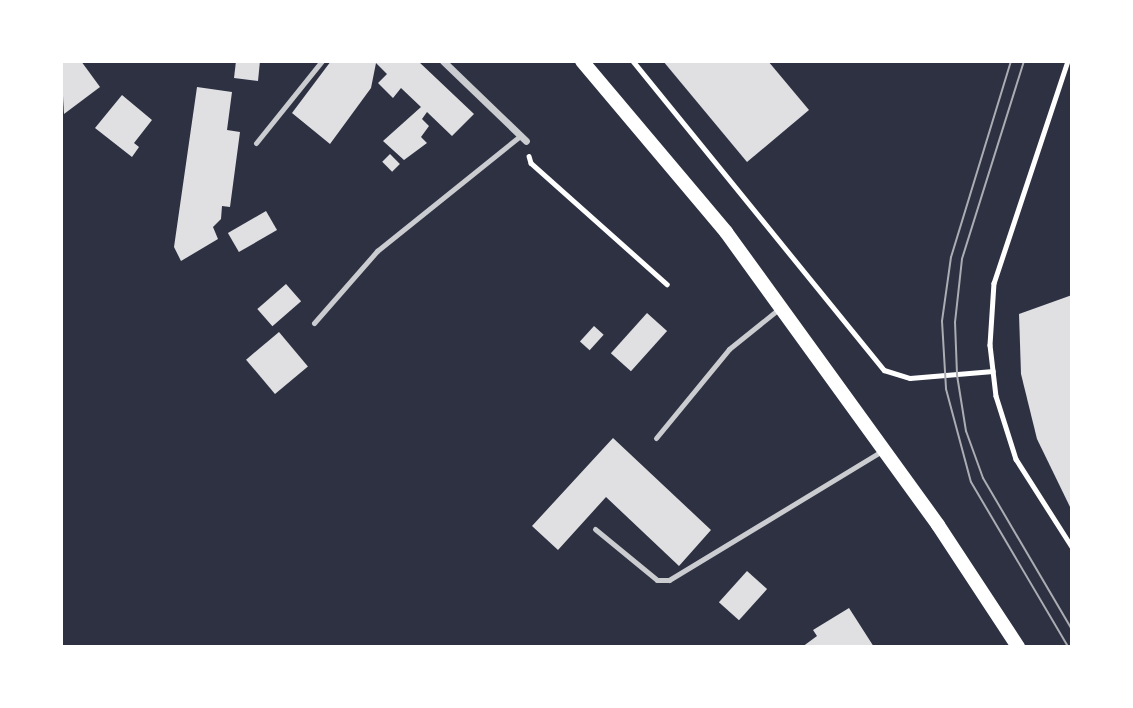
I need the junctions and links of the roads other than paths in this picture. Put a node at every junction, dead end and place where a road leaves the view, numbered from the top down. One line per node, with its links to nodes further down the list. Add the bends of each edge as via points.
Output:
1 (322, 61): 5 (lane)
2 (443, 61): 4 (street)
3 (582, 61): 6 (main road, via 726,232)
4 (523, 139): 7 (lane, via 365,261)
5 (256, 143)
6 (780, 308): 8 (lane, via 729,349); 9 (main road)
7 (314, 323)
8 (656, 438)
9 (884, 449): 10 (lane, via 669,580 657,580); 11 (main road)
10 (595, 529)
11 (1018, 647)

